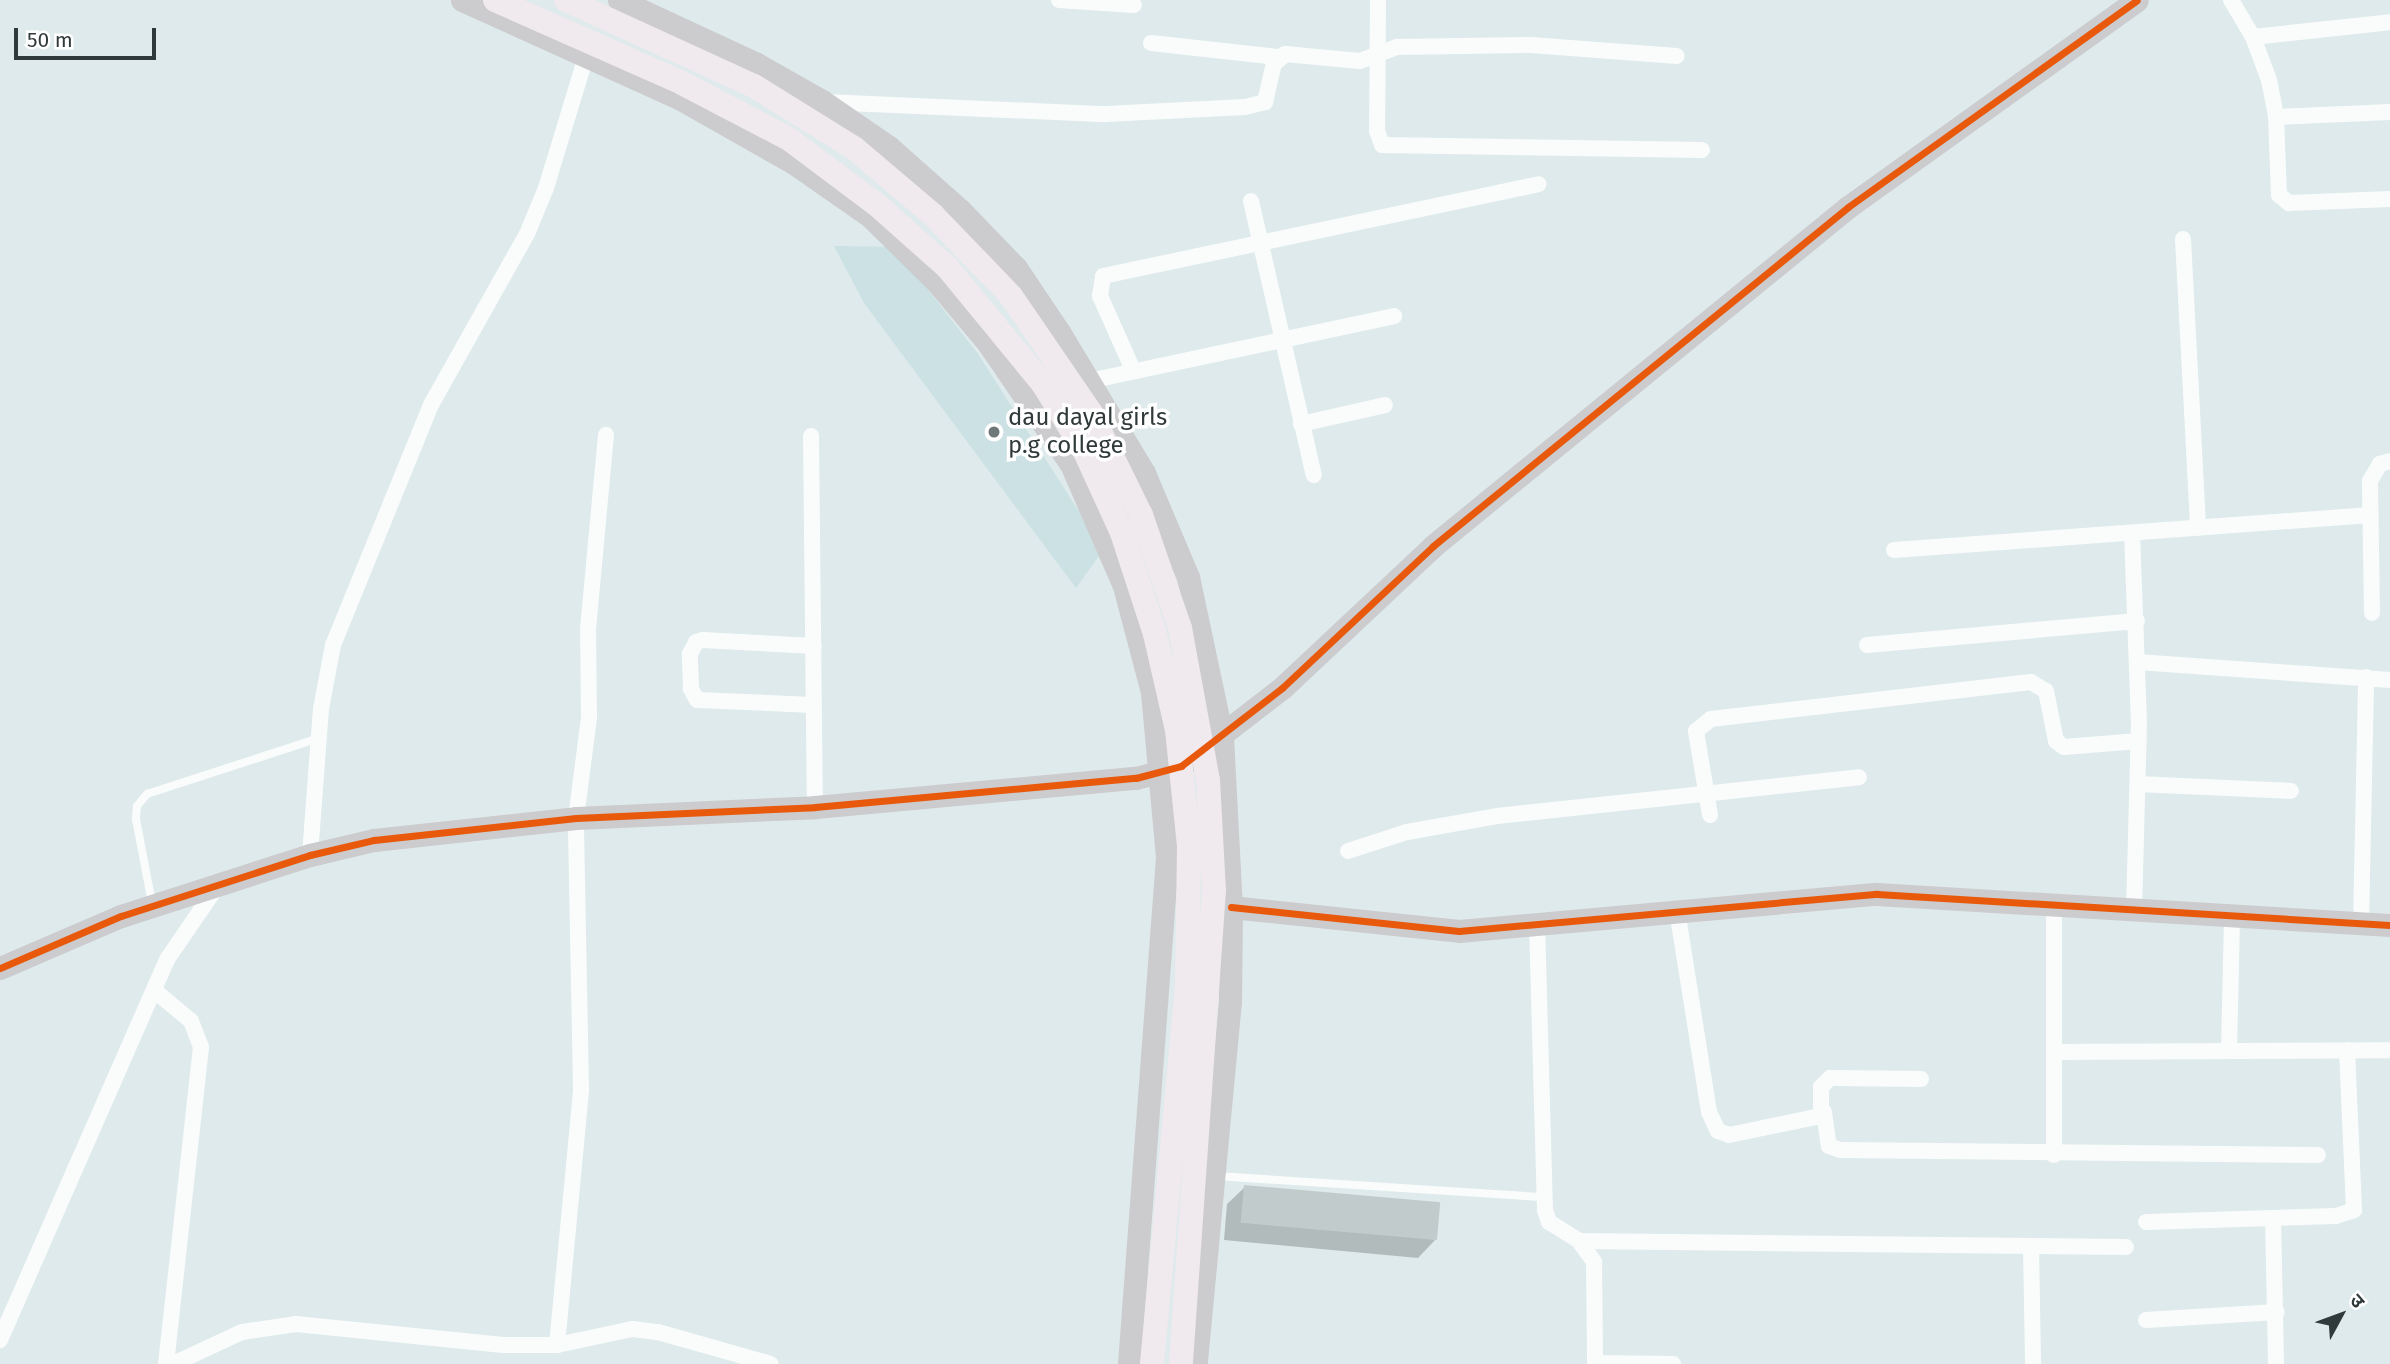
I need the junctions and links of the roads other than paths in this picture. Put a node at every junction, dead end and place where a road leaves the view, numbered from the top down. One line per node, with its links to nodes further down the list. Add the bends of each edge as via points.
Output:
1 (462, 0): 13 (street)
2 (495, 0): 96 (main road, via 682,83 789,139 876,204 947,267 1043,384 1085,452 1122,533 1155,634 1177,730 1189,847 1187,986)
3 (566, 0): 97 (main road, via 754,86 854,148 933,215 1011,296 1091,413 1141,515 1180,628 1208,780 1214,890)
4 (1059, 0): 9 (street)
5 (1378, 0): 14 (street)
6 (2137, 0): 48 (street, via 1848,207 1433,547 1282,688)
7 (2231, 0): 11 (street)
8 (628, 2): 17 (street, via 755,63)
9 (1134, 5)
10 (2390, 22): 11 (street)
11 (2253, 37): 19 (street)
12 (1151, 43): 16 (street)
13 (586, 56): 49 (street, via 546,188 527,234 432,403 332,645); 51 (street, via 679,97 794,163 860,209 937,282 988,343 1071,464 1124,586 1152,692)
14 (1376, 56): 15 (street, via 1397,47 1531,45); 16 (street, via 1360,61); 20 (street, via 1377,131 1382,145)
15 (1677, 56)
16 (1277, 57): 17 (street, via 1270,94 1255,106 1105,114)
17 (822, 102): 29 (street, via 889,147 1016,268)
18 (2390, 112): 19 (street)
19 (2276, 117): 22 (street, via 2277,188 2284,201)
20 (1702, 150)
21 (1538, 184): 25 (street)
22 (2390, 199)
23 (1251, 201): 25 (street)
24 (2183, 240): 37 (street)
25 (1260, 245): 27 (street); 28 (street, via 1103,276 1100,296)
26 (1394, 316): 27 (street)
27 (1280, 341): 28 (street); 31 (street)
28 (1133, 370): 29 (street)
29 (1090, 381): 48 (street, via 1144,473 1188,577)
30 (1385, 405): 31 (street)
31 (1301, 424): 35 (street)
32 (606, 435): 58 (street, via 588,629 589,718)
33 (811, 436): 43 (street)
34 (2390, 461): 36 (street, via 2373,472)
35 (1314, 475)
36 (2371, 515): 37 (street); 40 (street)
37 (2198, 528): 38 (street)
38 (2132, 533): 39 (street); 41 (street)
39 (1895, 551)
40 (2372, 613)
41 (2137, 621): 42 (street); 44 (street)
42 (1867, 645)
43 (814, 646): 47 (street); 47 (street, via 703,640 696,642 690,654 691,689 697,699)
44 (2138, 662): 45 (street); 50 (street)
45 (2366, 677): 46 (street); 69 (street)
46 (2390, 680)
47 (813, 705): 56 (street)
48 (1222, 737): 51 (street, via 1181,766); 64 (street)
49 (319, 738): 60 (street); 62 (lane, via 147,794 137,806 136,819)
50 (2139, 741): 53 (street); 54 (street, via 2064,747 2056,741 2046,691 2041,685 2018,683 1703,721 1696,731)
51 (1161, 774): 56 (street); 95 (street, via 1167,857 1160,989)
52 (1859, 777): 54 (street)
53 (2138, 783): 55 (street); 66 (street)
54 (1706, 790): 57 (street); 59 (street, via 1497,816 1407,832)
55 (2291, 791)
56 (815, 807): 58 (street)
57 (1710, 815)
58 (576, 818): 60 (street, via 455,829); 91 (street, via 581,1090)
59 (1348, 851)
60 (310, 855): 61 (street)
61 (218, 885): 62 (street); 72 (street, via 181,932)
62 (153, 906): 71 (street, via 65,937)
63 (2054, 906): 65 (street, via 1853,894); 66 (street); 76 (street)
64 (1231, 907): 68 (street, via 1431,930); 81 (street, via 1230,1001)
65 (1677, 910): 68 (street); 78 (street, via 1712,1122 1729,1135 1816,1118)
66 (2134, 912): 67 (street)
67 (2232, 919): 69 (street); 75 (street)
68 (1537, 924): 82 (street)
69 (2361, 924): 70 (street)
70 (2390, 926)
71 (0, 968)
72 (155, 991): 90 (street); 93 (street, via 191,1021 201,1047)
73 (2347, 1050): 74 (street); 75 (street); 83 (street, via 2354,1210)
74 (2390, 1050)
75 (2229, 1051): 76 (street)
76 (2054, 1052): 79 (street)
77 (1921, 1079): 78 (street, via 1825,1079 1821,1087)
78 (1824, 1112): 79 (street, via 1827,1141 1834,1149)
79 (2054, 1155): 80 (street)
80 (2318, 1155)
81 (1216, 1177): 82 (lane); 98 (street)
82 (1544, 1197): 85 (street, via 1549,1222)
83 (2273, 1218): 84 (street); 88 (street)
84 (2146, 1222)
85 (1579, 1241): 86 (street); 99 (street, via 1594,1262)
86 (2031, 1246): 87 (street); 101 (street)
87 (2126, 1247)
88 (2277, 1312): 89 (street); 102 (street)
89 (2146, 1320)
90 (0, 1340)
91 (556, 1345): 92 (street, via 632,1329 658,1332); 94 (street, via 503,1345 296,1324 242,1332)
92 (763, 1363)
93 (166, 1364)
94 (173, 1364)
95 (1129, 1364)
96 (1152, 1364)
97 (1181, 1364)
98 (1196, 1364)
99 (1595, 1364): 100 (street)
100 (1673, 1364)
101 (2033, 1364)
102 (2276, 1364)

